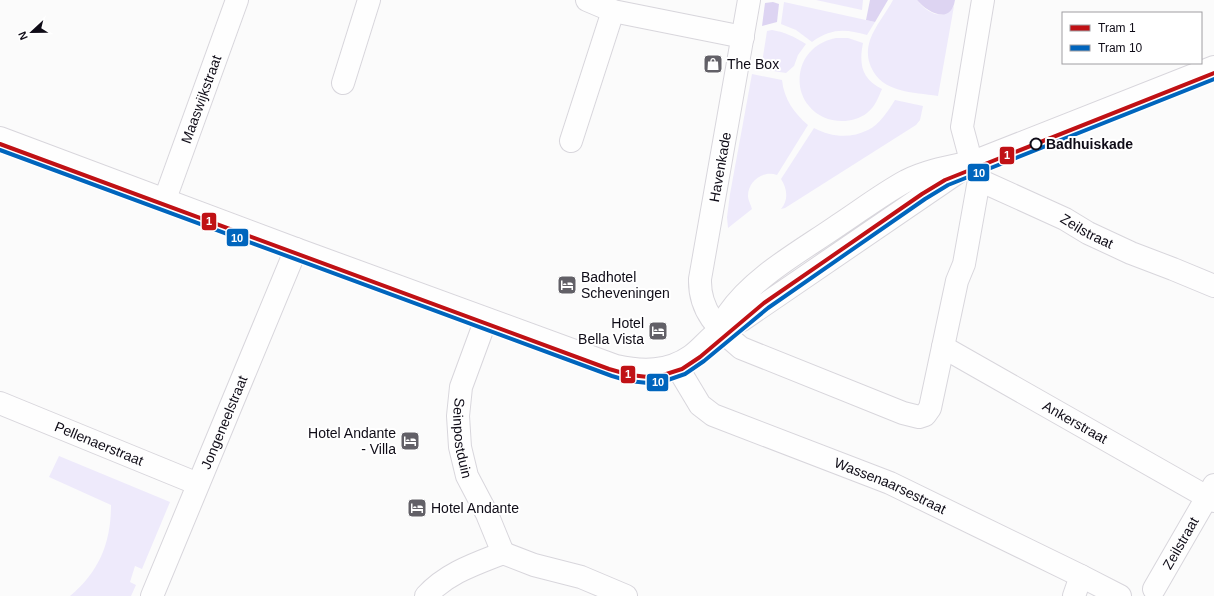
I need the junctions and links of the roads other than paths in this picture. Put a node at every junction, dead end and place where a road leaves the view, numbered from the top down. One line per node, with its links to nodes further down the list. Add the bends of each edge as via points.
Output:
1 (237, 0): 13 (street, Maaswijkstraat)
2 (369, 0): 9 (street)
3 (587, 0): 6 (street)
4 (749, 0): 7 (street, Havenkade)
5 (983, 0): 12 (street, via 962,127)
6 (613, 11): 7 (street); 11 (street)
7 (743, 38): 17 (street, Havenkade, via 700,279 705,309)
8 (1214, 67): 12 (street)
9 (343, 83)
10 (0, 138): 13 (street)
11 (571, 141)
12 (976, 171): 15 (street, Zeilstraat, via 1088,233); 17 (street, via 931,171 886,193 764,276 737,302); 18 (street, via 964,264 957,281)
13 (165, 199): 14 (street)
14 (296, 249): 16 (street); 21 (street, Jongeneelstraat)
15 (1214, 286)
16 (486, 319): 19 (street, via 632,369 655,370); 23 (street, Seinpostduin, via 461,387 458,416 460,447 467,476 487,514)
17 (720, 330): 18 (street, via 740,348 919,417 925,415 930,408); 19 (street, via 691,356)
18 (943, 347): 22 (street, Ankerstraat)
19 (676, 365): 24 (street, Wassenaarsestraat, via 700,405 713,415 890,484)
20 (0, 403): 21 (street, Pellenaerstraat)
21 (198, 484): 26 (street, Jongeneelstraat)
22 (1212, 494): 25 (street, Zeilstraat)
23 (503, 553): 27 (street, via 458,571 440,582); 28 (street, via 534,565 581,576)
24 (1081, 576): 29 (street); 30 (street, Wassenaarsestraat)
25 (1154, 589)
26 (152, 596)
27 (426, 596)
28 (626, 596)
29 (1074, 596)
30 (1120, 596)

